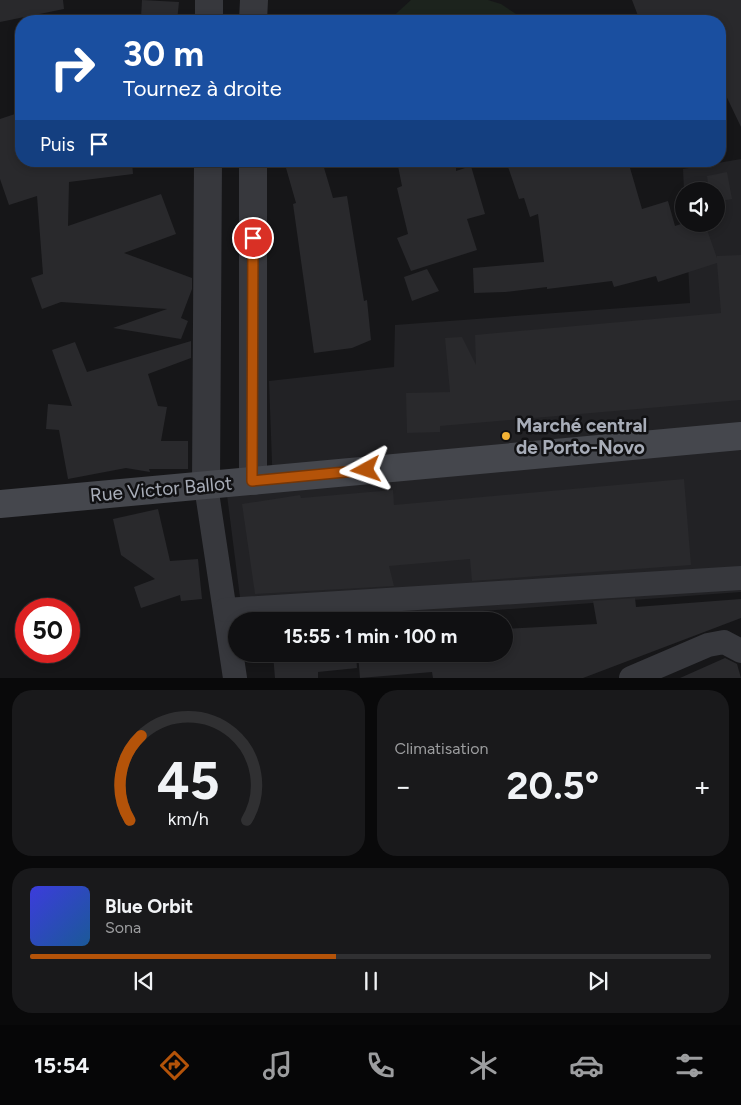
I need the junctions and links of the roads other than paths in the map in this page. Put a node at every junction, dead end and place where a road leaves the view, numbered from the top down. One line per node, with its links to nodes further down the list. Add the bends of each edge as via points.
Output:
1 (209, 0): 3 (street)
2 (254, 0): 4 (street)
3 (209, 15)
4 (254, 15)
5 (208, 167): 9 (street)
6 (253, 167): 8 (street)
7 (741, 436): 8 (main road, Rue Victor Ballot)
8 (252, 481): 9 (main road, Rue Victor Ballot)
9 (206, 486): 10 (main road, Rue Victor Ballot); 12 (street)
10 (0, 504)
11 (741, 578): 12 (street)
12 (226, 610): 14 (street)
13 (741, 651): 15 (street, via 724,642 708,645)
14 (235, 678)
15 (631, 678)

